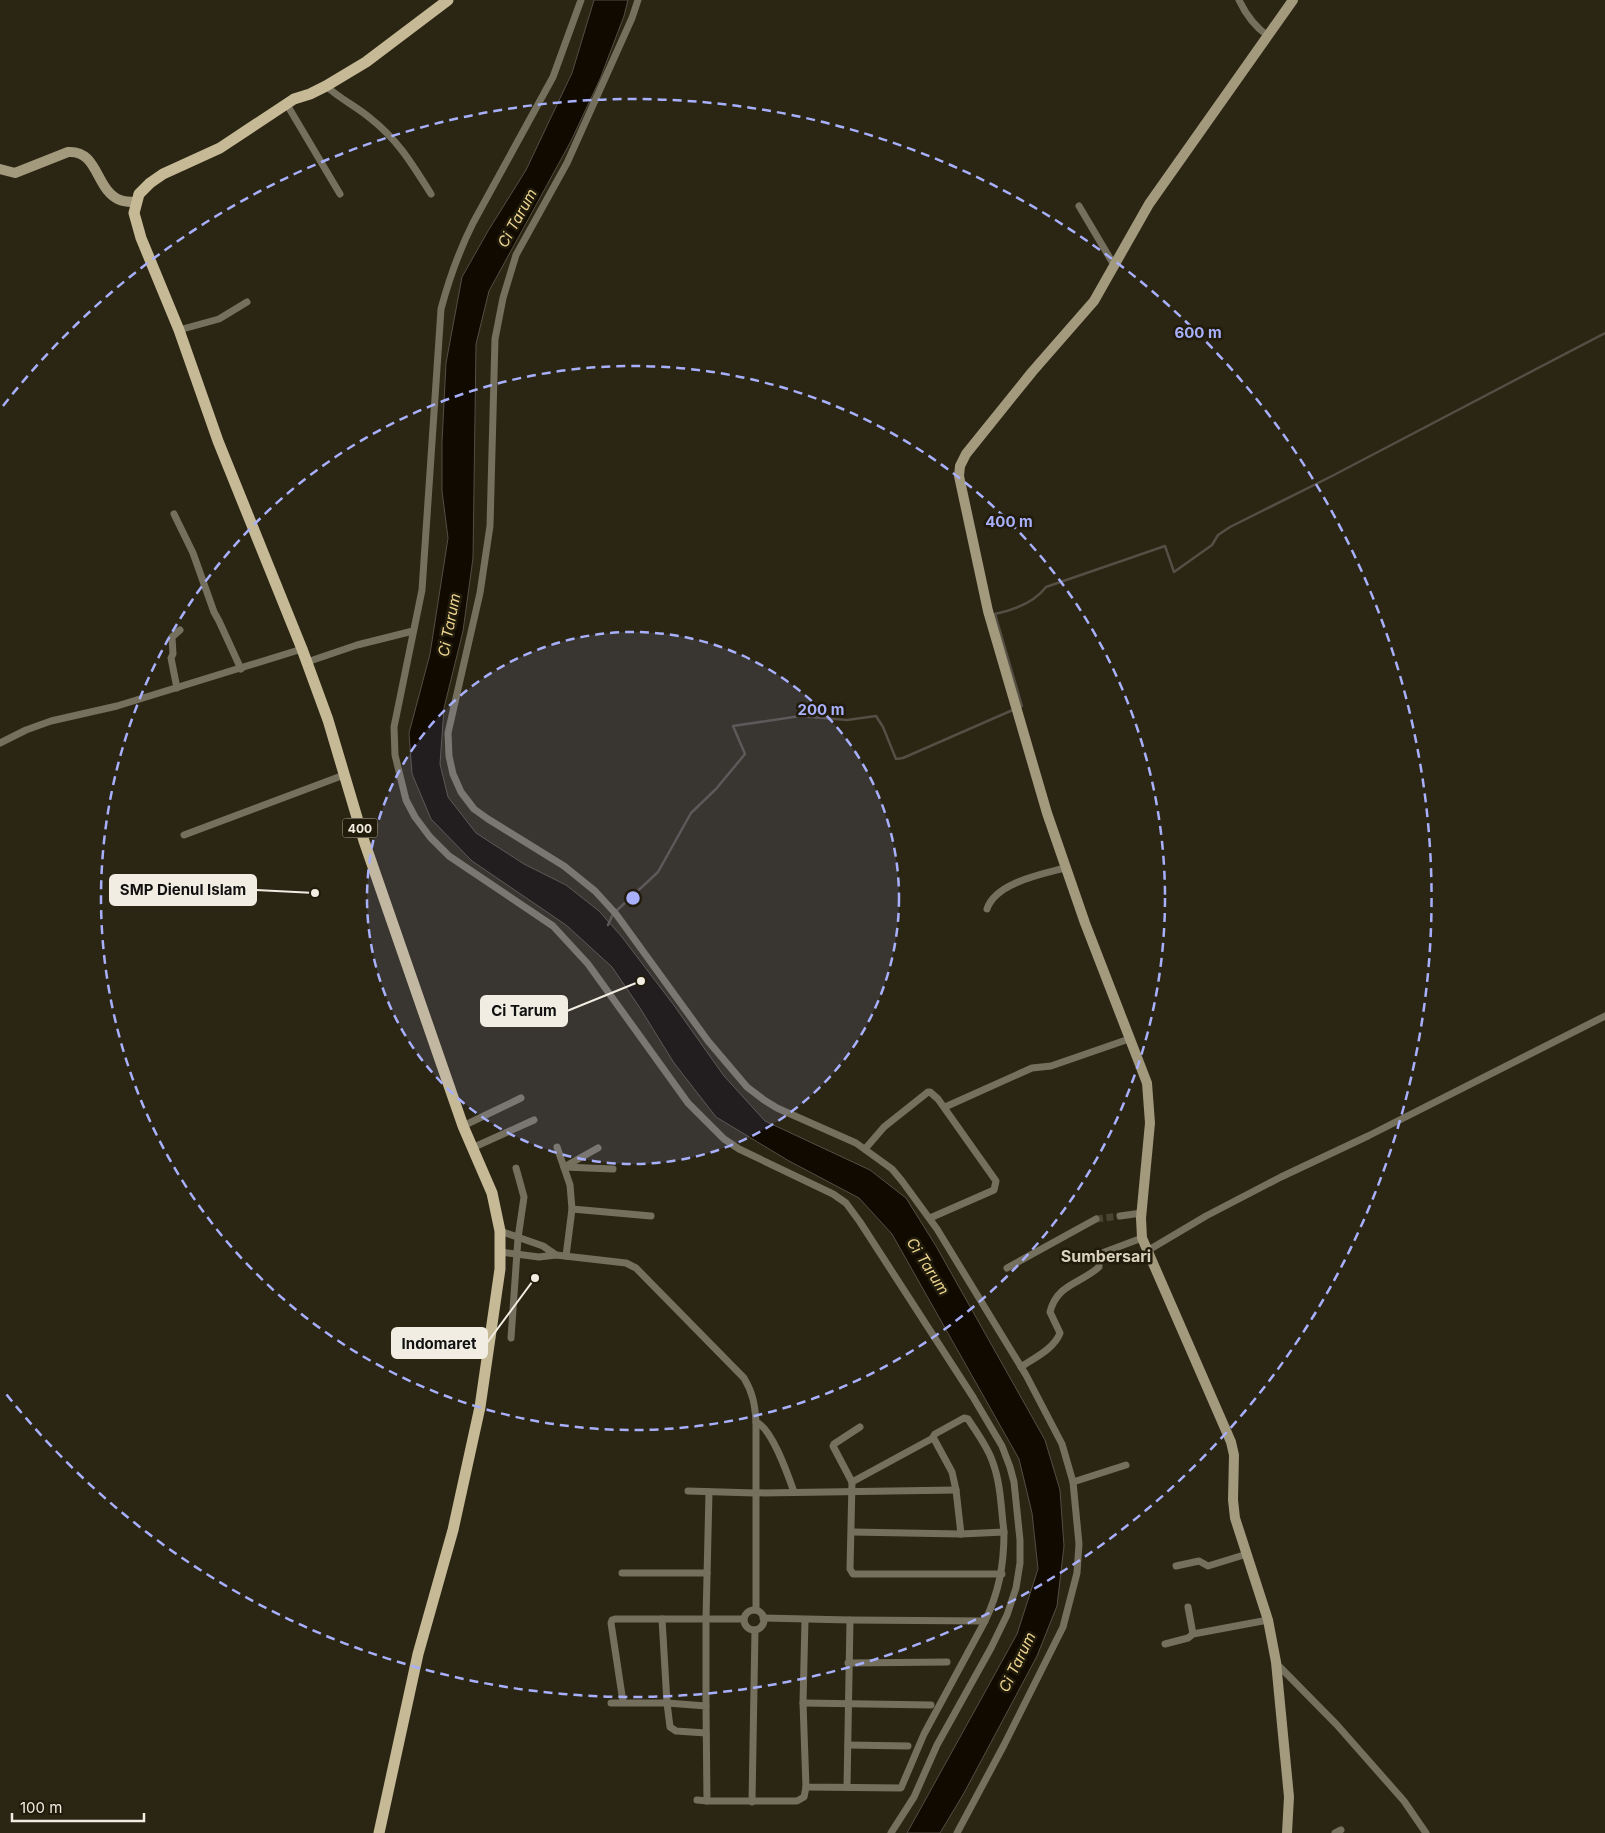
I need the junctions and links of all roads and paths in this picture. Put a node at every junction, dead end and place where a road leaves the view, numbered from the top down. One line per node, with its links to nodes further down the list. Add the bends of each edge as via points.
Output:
1 (448, 0): 7 (main road, via 366,62)
2 (581, 0): 19 (street, via 553,77 469,230 449,278 441,309 422,590)
3 (638, 0): 38 (street, via 567,163 516,256 503,298 495,339 490,526 480,593 448,733 449,756 461,792 474,809 564,866 595,890 708,1041 747,1087 777,1108)
4 (1239, 0): 6 (street, via 1254,25)
5 (1293, 0): 6 (street)
6 (1268, 36): 14 (street, via 1149,204)
7 (326, 86): 8 (main road); 11 (street, via 396,141)
8 (286, 103): 10 (street); 12 (main road, via 220,148 163,174 139,194)
9 (0, 169): 12 (street, via 15,173 75,152 87,158 114,197)
10 (340, 194)
11 (431, 194)
12 (136, 202): 16 (main road, 400, via 136,224)
13 (1079, 206): 14 (street)
14 (1114, 264): 27 (street, via 1094,301 966,454 959,476 988,611)
15 (248, 302): 16 (street, via 219,319)
16 (179, 330): 20 (main road, 400, via 222,450)
17 (174, 514): 22 (street, via 193,553 211,607)
18 (180, 630): 23 (street, via 172,637 171,658)
19 (413, 631): 21 (street); 111 (street, via 394,740 406,800 415,817 448,856 553,926 570,943 706,1123 739,1149 846,1203 974,1397 1010,1466 1020,1540 1016,1588 991,1648 937,1745 914,1796)
20 (302, 650): 21 (main road, 400); 22 (street)
21 (307, 662): 25 (main road, 400)
22 (241, 669): 23 (street)
23 (177, 688): 24 (street, via 117,706 51,720)
24 (0, 743)
25 (344, 775): 26 (street); 34 (main road, 400)
26 (184, 835)
27 (1065, 868): 28 (street, via 1013,884 998,893); 30 (street)
28 (987, 909)
29 (1605, 1016): 51 (street, via 1281,1177)
30 (1129, 1039): 32 (street, via 1051,1066 1032,1068); 43 (street, via 1147,1084 1150,1123)
31 (522, 1098): 34 (street)
32 (945, 1107): 38 (street, via 928,1092 884,1127); 47 (street, via 996,1185 994,1190)
33 (534, 1120): 36 (street)
34 (463, 1126): 36 (main road, 400)
35 (557, 1147): 39 (street)
36 (472, 1148): 48 (main road, 400, via 492,1193)
37 (598, 1148): 39 (street)
38 (865, 1149): 47 (street, via 892,1169)
39 (564, 1167): 41 (street); 42 (street, via 570,1185)
40 (516, 1168): 49 (street, via 524,1197)
41 (613, 1169)
42 (572, 1209): 44 (street); 55 (street)
43 (1142, 1213): 45 (street); 50 (street)
44 (652, 1216)
45 (1120, 1216)
46 (1096, 1219): 56 (street)
47 (931, 1220): 58 (street)
48 (500, 1231): 49 (street); 52 (main road, 400)
49 (518, 1238): 53 (street); 54 (street, via 543,1246)
50 (1142, 1238): 51 (street); 58 (street, via 1102,1253 1098,1267 1059,1293 1050,1312 1060,1333 1058,1338)
51 (1147, 1251): 74 (street, via 1231,1442 1235,1518)
52 (500, 1252): 53 (street); 110 (main road, 400, via 480,1407 453,1530 418,1654)
53 (518, 1254): 54 (street); 57 (street)
54 (556, 1255): 55 (street)
55 (566, 1256): 59 (street, via 626,1263 636,1268 744,1378 755,1402)
56 (1007, 1268)
57 (511, 1338)
58 (1021, 1367): 64 (street, via 1062,1444)
59 (756, 1422): 68 (street, via 766,1428); 70 (street)
60 (860, 1427): 63 (street, via 833,1446)
61 (933, 1438): 63 (street); 65 (street, via 952,1472); 72 (street, via 964,1418 968,1419 993,1463 1000,1489)
62 (1126, 1466): 64 (street)
63 (852, 1482): 69 (street)
64 (1073, 1482): 112 (street, via 1079,1544 1077,1573 1063,1627)
65 (956, 1490): 69 (street); 73 (street)
66 (688, 1491): 67 (street)
67 (708, 1492): 70 (street); 77 (street)
68 (794, 1492): 69 (street); 70 (street)
69 (852, 1492): 71 (street)
70 (755, 1493): 80 (street)
71 (852, 1532): 73 (street); 78 (street, via 852,1574)
72 (1004, 1532): 73 (street); 78 (street)
73 (961, 1534)
74 (1247, 1554): 75 (street, via 1208,1566 1199,1561); 87 (street)
75 (1176, 1566)
76 (622, 1573): 77 (street)
77 (707, 1573): 83 (street)
78 (1002, 1574): 88 (street)
79 (1188, 1607): 90 (street)
80 (756, 1610): 81 (street); 84 (street, via 746,1613)
81 (763, 1618): 85 (street); 89 (street, via 763,1624)
82 (662, 1619): 83 (street); 95 (street, via 615,1619 610,1623); 97 (street)
83 (706, 1619): 84 (street); 101 (street)
84 (744, 1619): 89 (street, via 746,1626)
85 (805, 1620): 86 (street); 98 (street)
86 (850, 1620): 88 (street); 94 (street)
87 (1268, 1620): 90 (street); 93 (street)
88 (985, 1621): 105 (street, via 924,1734 902,1786)
89 (755, 1630): 109 (street)
90 (1194, 1634): 91 (street)
91 (1165, 1644)
92 (947, 1662): 94 (street)
93 (1276, 1662): 113 (street, via 1289,1797); 114 (street, via 1404,1801)
94 (848, 1663): 99 (street)
95 (623, 1702): 96 (street); 97 (street)
96 (611, 1703)
97 (667, 1703): 101 (street); 102 (street, via 672,1730)
98 (804, 1703): 99 (street); 106 (street)
99 (848, 1704): 100 (street); 103 (street)
100 (931, 1705)
101 (706, 1706): 102 (street)
102 (706, 1734): 108 (street)
103 (848, 1745): 104 (street); 105 (street)
104 (908, 1746)
105 (848, 1786): 106 (street)
106 (806, 1788): 109 (street, via 804,1797 797,1802)
107 (697, 1800): 108 (street)
108 (707, 1801): 109 (street)
109 (752, 1802)
110 (378, 1833)
111 (891, 1833)
112 (957, 1833)
113 (1288, 1833)
114 (1426, 1833)

